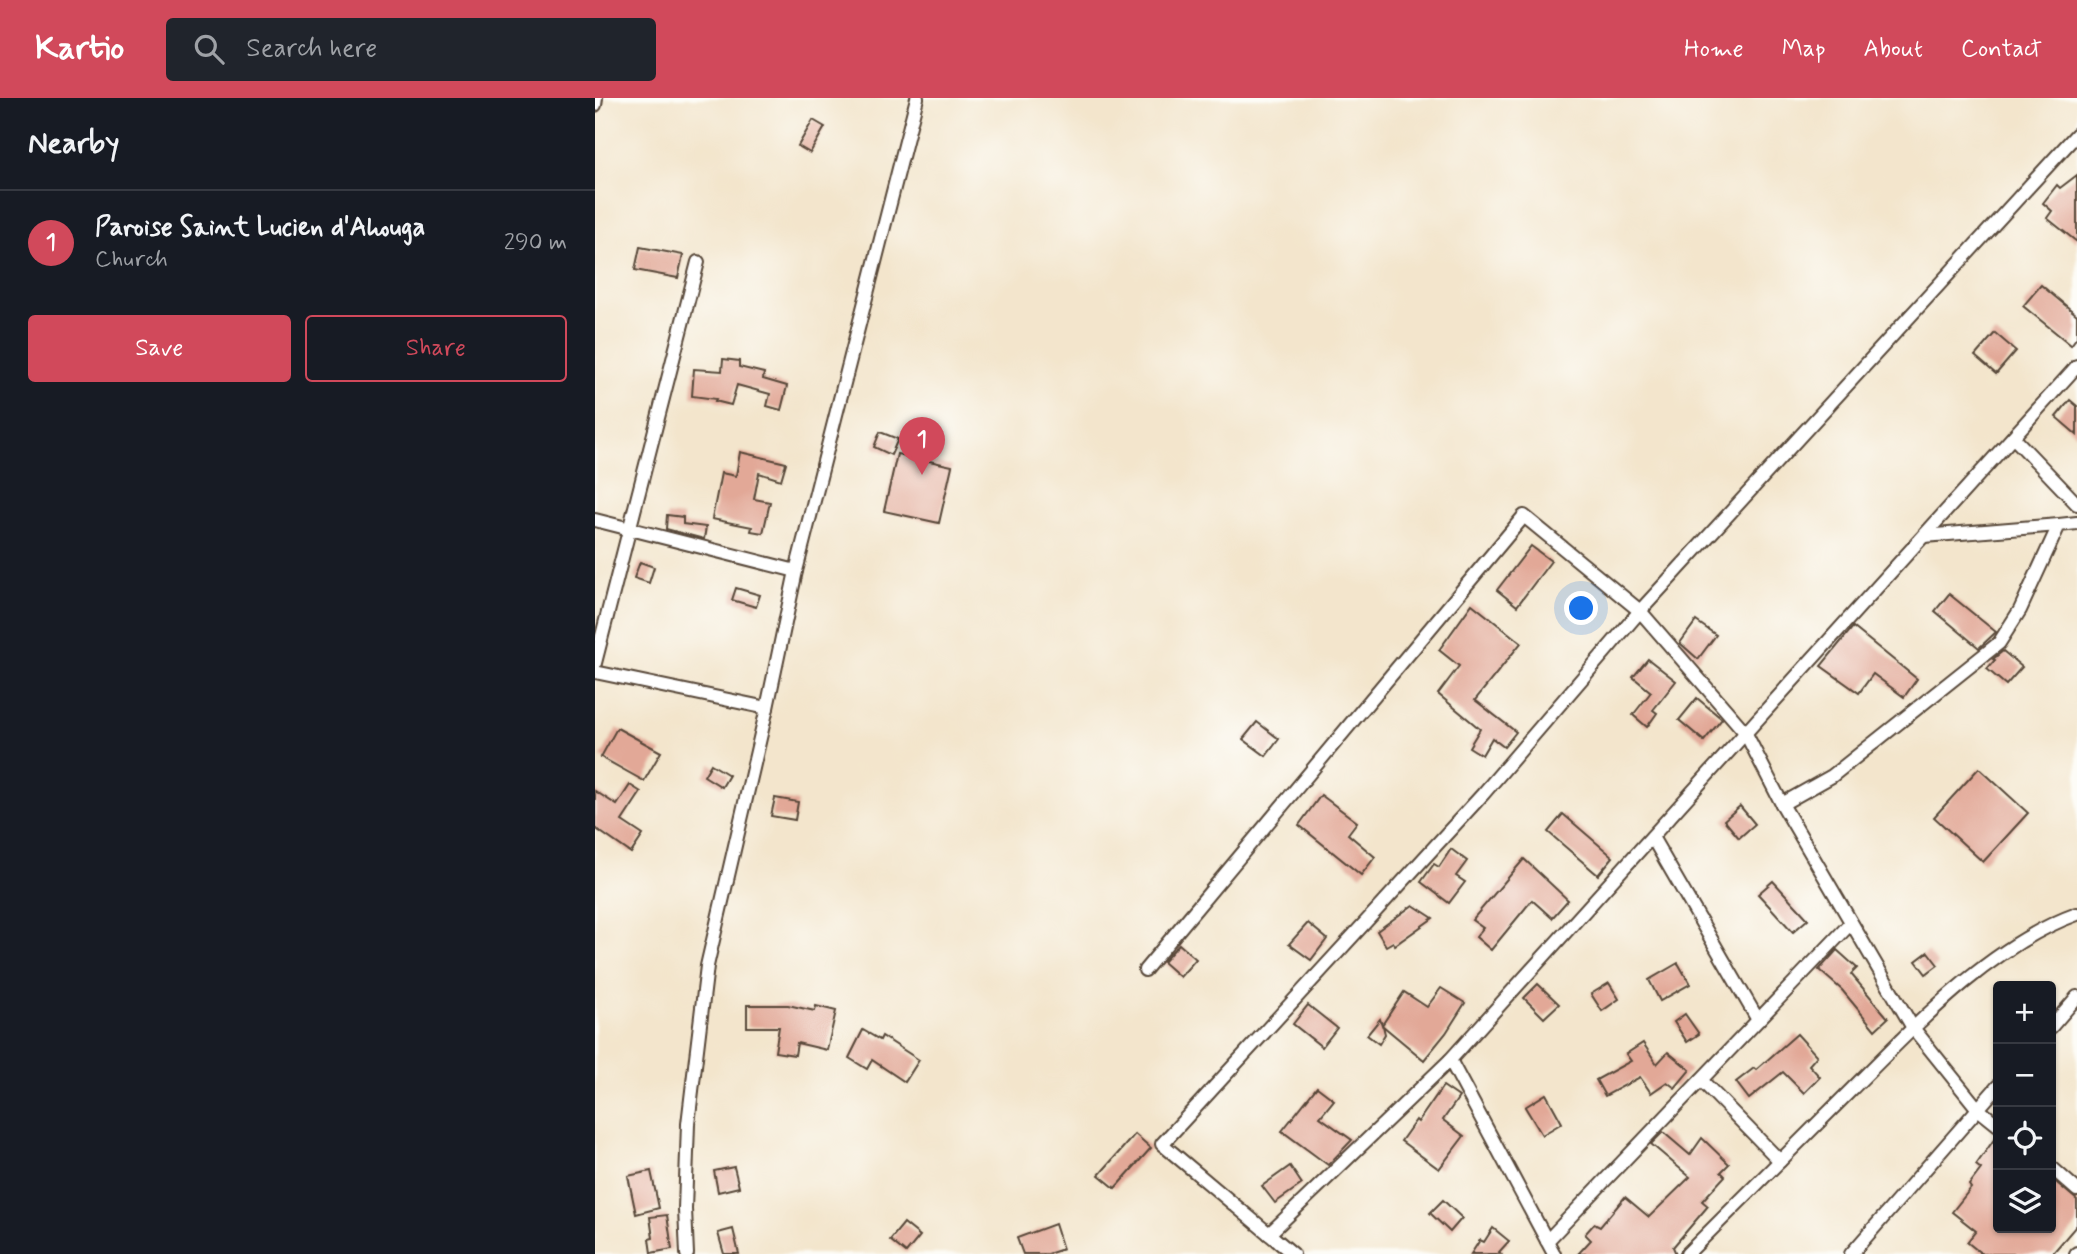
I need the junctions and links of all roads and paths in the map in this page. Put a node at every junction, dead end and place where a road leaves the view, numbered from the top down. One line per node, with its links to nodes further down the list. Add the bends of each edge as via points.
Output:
1 (596, 98): 3 (street)
2 (917, 98): 14 (street)
3 (595, 105)
4 (2077, 134): 15 (street)
5 (698, 261): 12 (street)
6 (2077, 366): 7 (street)
7 (2013, 437): 8 (street); 13 (street)
8 (2077, 504)
9 (595, 520): 12 (street)
10 (2077, 523): 11 (street)
11 (2059, 525): 13 (street); 20 (street, via 2020,610 1999,643 1832,776)
12 (629, 528): 14 (street); 16 (street)
13 (1924, 536): 19 (street)
14 (796, 571): 18 (street)
15 (1640, 611): 19 (street); 24 (street, via 1524,516); 37 (street, via 1474,804 1162,1144)
16 (595, 663)
17 (595, 672): 18 (street)
18 (767, 708): 39 (street, via 706,966 688,1124)
19 (1745, 732): 20 (street); 21 (street)
20 (1782, 804): 23 (street)
21 (1652, 837): 26 (street); 29 (street)
22 (2077, 914): 28 (street, via 2053,923 1982,968)
23 (1851, 923): 26 (street); 28 (street)
24 (1145, 970)
25 (2077, 997): 27 (street)
26 (1758, 1020): 30 (street)
27 (2056, 1021)
28 (1913, 1028): 32 (street); 34 (street)
29 (1451, 1060): 37 (street); 38 (street)
30 (1701, 1080): 34 (street); 38 (street)
31 (1993, 1092): 32 (street)
32 (1978, 1109): 33 (street); 43 (street)
33 (1993, 1121)
34 (1780, 1161): 42 (street)
35 (2054, 1170): 36 (street)
36 (2077, 1190)
37 (1269, 1234): 40 (street)
38 (1547, 1241): 41 (street)
39 (687, 1254)
40 (1293, 1254)
41 (1554, 1254)
42 (1687, 1254)
43 (1851, 1254)

